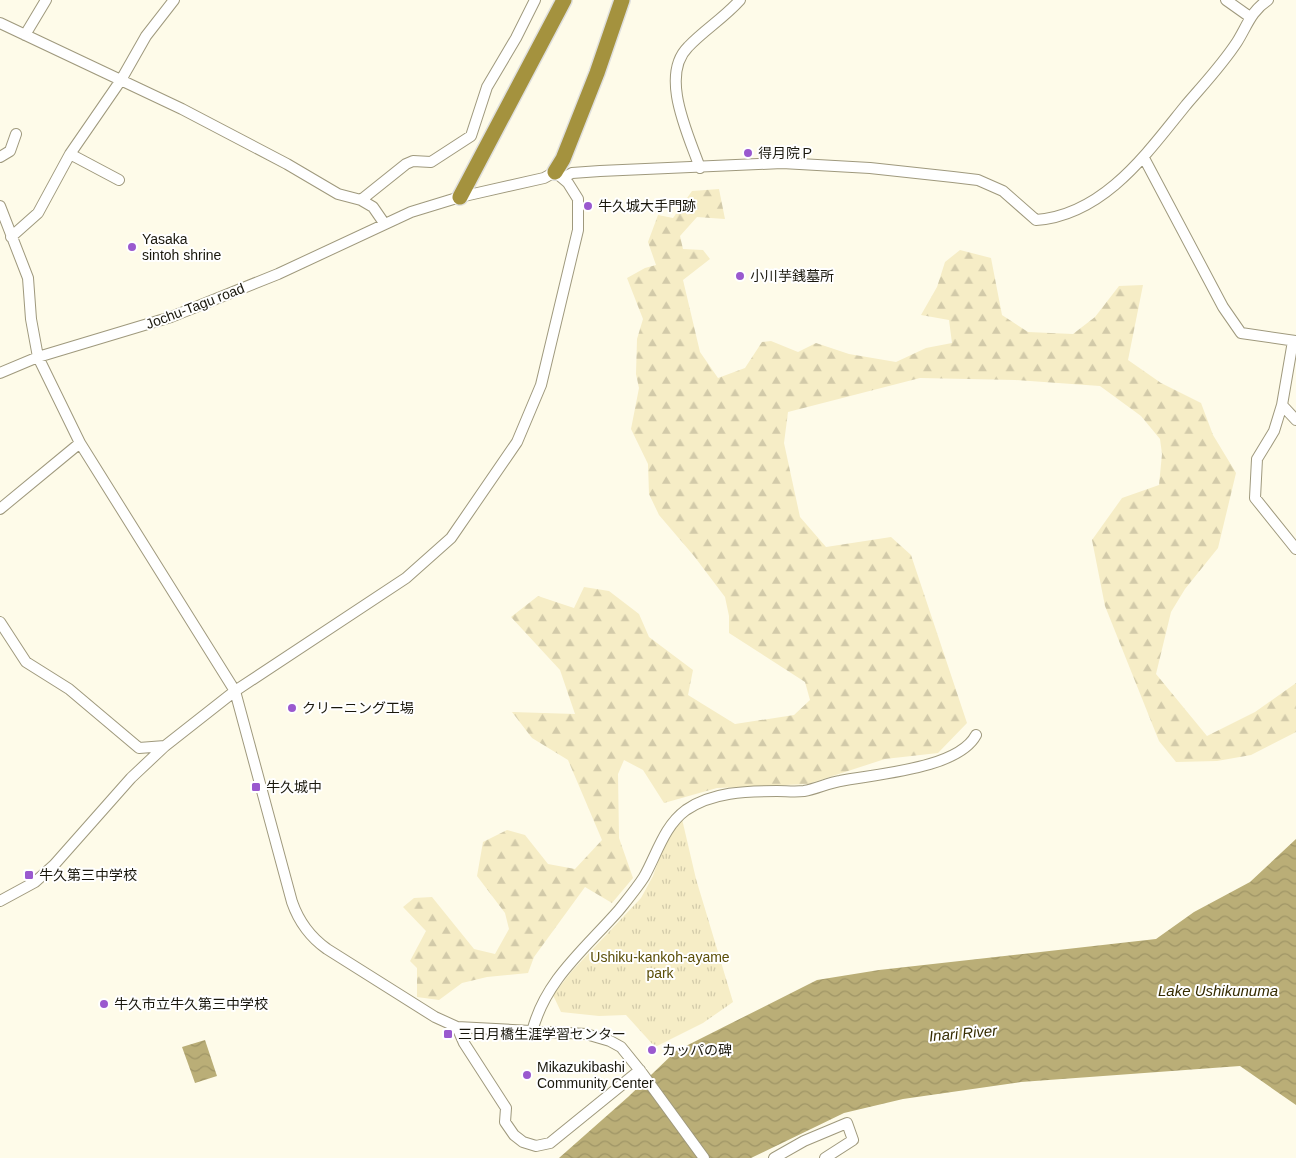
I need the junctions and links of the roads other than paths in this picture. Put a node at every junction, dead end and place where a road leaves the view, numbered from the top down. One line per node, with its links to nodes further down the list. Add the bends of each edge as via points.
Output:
1 (46, 0): 11 (street)
2 (173, 0): 12 (street, via 146,36)
3 (534, 0): 21 (street, via 487,87 471,136 431,162 406,164)
4 (564, 0): 20 (highway)
5 (622, 0): 18 (highway)
6 (740, 0): 17 (street, via 686,48 677,68 677,104)
7 (1226, 0): 9 (street)
8 (1268, 0): 9 (street)
9 (1250, 17): 16 (street, via 1236,43)
10 (0, 23): 11 (street)
11 (25, 35): 12 (street)
12 (121, 80): 14 (street); 21 (street, via 287,164 338,194)
13 (16, 134): 15 (street, via 10,151)
14 (70, 154): 19 (street); 25 (street, via 38,213)
15 (0, 158)
16 (1144, 158): 17 (street, Jochu-Tagu road, via 1106,191 1080,208 1036,220 1003,190 978,180 870,168 782,163); 26 (street, via 1223,307 1241,334)
17 (700, 168): 18 (street, Jochu-Tagu road)
18 (559, 175): 20 (street, Jochu-Tagu road); 35 (street, via 578,199 578,230 541,385 517,442 451,538 406,578)
19 (119, 180)
20 (460, 196): 23 (street, Jochu-Tagu road)
21 (361, 200): 23 (street, via 373,207)
22 (0, 206): 25 (street)
23 (384, 223): 27 (street, Jochu-Tagu road, via 278,274 171,317)
24 (0, 233): 25 (street)
25 (11, 237): 27 (street, via 28,278)
26 (1295, 341): 29 (street)
27 (38, 357): 28 (street, Jochu-Tagu road); 31 (street)
28 (0, 373)
29 (1282, 405): 30 (street); 33 (street, via 1274,431 1257,458 1255,498)
30 (1296, 420)
31 (80, 443): 32 (street); 35 (street)
32 (0, 509)
33 (1296, 549)
34 (0, 622): 37 (street, via 26,662 69,689 140,748)
35 (235, 691): 37 (street); 39 (street, via 292,902 301,924 327,949)
36 (976, 735): 40 (street, via 960,751 935,764 803,791 740,792 716,796 686,810 670,825 643,878 551,986)
37 (165, 746): 38 (street, via 130,778 54,865 35,882)
38 (0, 901)
39 (457, 1028): 40 (street); 41 (street, via 506,1108 505,1122 523,1142 536,1146 550,1142)
40 (532, 1032): 41 (street, via 598,1036 621,1047)
41 (641, 1071): 42 (street)
42 (704, 1158)
43 (774, 1158): 44 (street, via 847,1123 853,1140)
44 (825, 1158)

